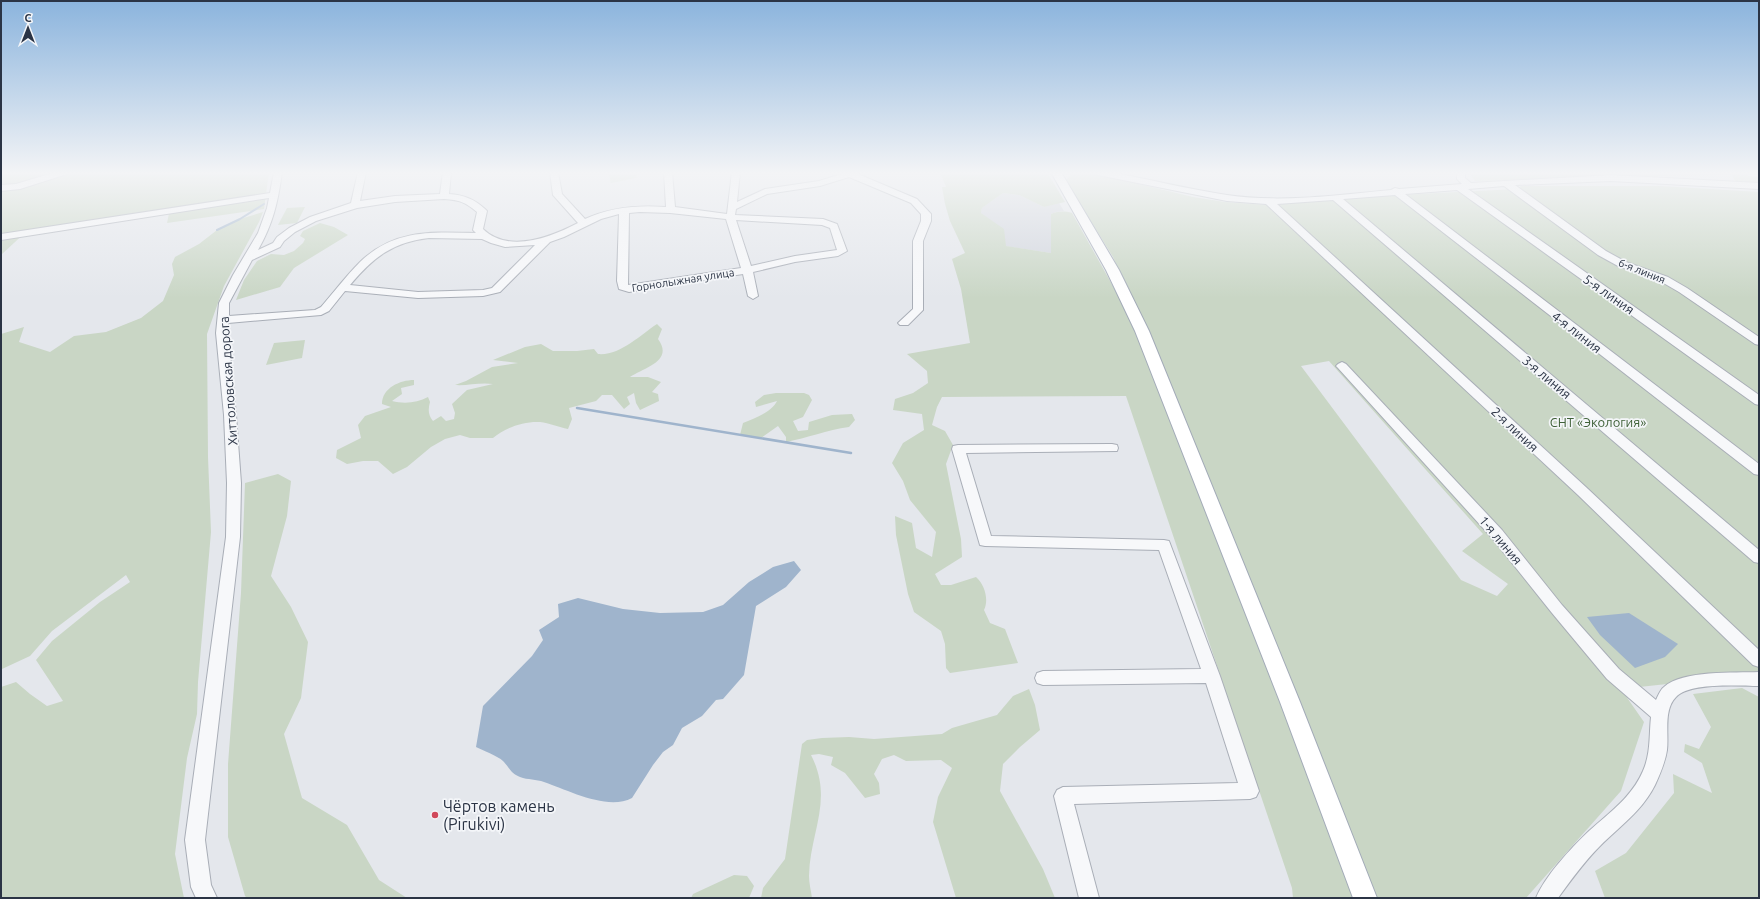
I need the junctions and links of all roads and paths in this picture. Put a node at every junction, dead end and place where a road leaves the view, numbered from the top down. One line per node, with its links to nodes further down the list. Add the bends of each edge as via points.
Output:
1 (145, 214): 20 (street)
2 (270, 214): 23 (street, Хиттоловская дорога)
3 (328, 214): 22 (street, via 286,233)
4 (481, 214): 19 (street, via 478,230)
5 (575, 214): 18 (street)
6 (608, 214): 18 (street)
7 (624, 214): 25 (street, Горнолыжная улица, via 623,287 629,289)
8 (704, 214): 17 (street)
9 (731, 214): 17 (street)
10 (926, 214): 29 (street, via 918,242 918,310)
11 (1081, 214): 43 (main road, via 1127,295 1290,702)
12 (1283, 214): 36 (street, 2-я линия, via 1583,492)
13 (1355, 214): 35 (street, 3-я линия)
14 (1426, 214): 34 (street, 4-я линия)
15 (1501, 214): 32 (street, 5-я линия)
16 (1548, 214): 30 (street, 6-я линия, via 1602,253 1622,264 1664,279)
17 (730, 217): 25 (street, Горнолыжная улица); 25 (street, Горнолыжная улица, via 829,223 834,226 842,248 838,253)
18 (584, 224): 21 (street)
19 (483, 236): 21 (street, via 492,241 508,244); 26 (street, via 425,236 393,243 374,255)
20 (1, 237)
21 (546, 240): 26 (street, via 496,290 483,293 418,295)
22 (278, 242): 23 (street); 24 (street, via 268,250)
23 (257, 244): 24 (street, Хиттоловская дорога)
24 (249, 258): 28 (street, Хиттоловская дорога, via 224,303)
25 (747, 270): 27 (street, Горнолыжная улица)
26 (344, 288): 28 (street, via 317,313)
27 (753, 296)
28 (223, 320): 41 (street, Хиттоловская дорога, via 234,483 233,537 195,840 201,887)
29 (904, 323)
30 (1759, 342)
31 (1342, 366): 40 (street, 1-я линия, via 1497,534 1613,674)
32 (1759, 401)
33 (1112, 448): 37 (street, via 958,449 985,541 1164,545)
34 (1759, 471)
35 (1759, 558)
36 (1759, 660)
37 (1212, 676): 38 (street); 42 (street, via 1250,791 1063,796)
38 (1044, 678)
39 (1759, 679): 40 (street, via 1686,684 1670,692)
40 (1659, 713): 44 (street, via 1659,748 1655,765 1643,788 1618,819 1595,838 1574,861)
41 (207, 898)
42 (1089, 898)
43 (1365, 898)
44 (1546, 898)

